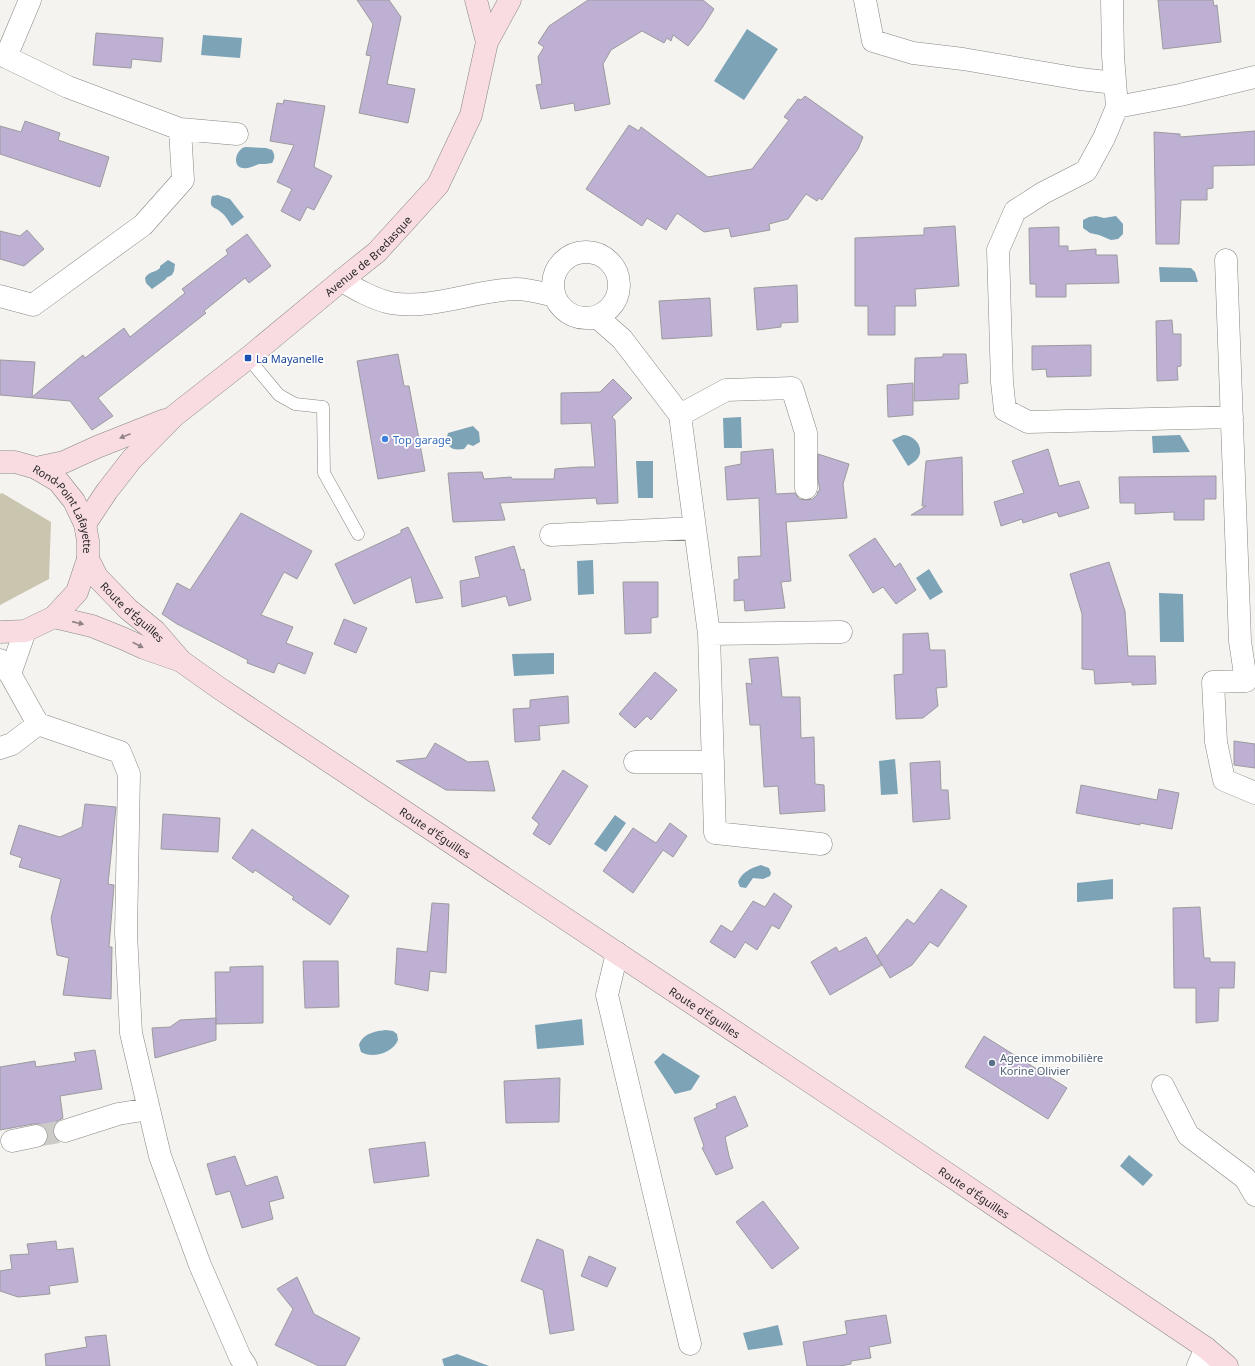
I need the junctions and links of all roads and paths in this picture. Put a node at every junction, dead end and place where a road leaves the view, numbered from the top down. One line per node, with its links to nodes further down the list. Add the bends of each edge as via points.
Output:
1 (30, 0): 7 (street)
2 (476, 0): 6 (street, Avenue de Bredasque)
3 (510, 0): 6 (street, Avenue de Bredasque)
4 (864, 0): 9 (street, via 873,41 913,53)
5 (1112, 0): 9 (street)
6 (487, 42): 15 (street, Avenue de Bredasque, via 471,115 438,185 377,252)
7 (3, 56): 11 (street, via 68,87)
8 (1255, 77): 10 (street)
9 (1115, 83): 10 (street)
10 (1117, 107): 25 (street, via 1086,171 1015,210 998,250 1005,410 1028,422)
11 (180, 129): 12 (street); 18 (street, via 183,180 142,225 33,305)
12 (237, 134)
13 (1226, 260): 25 (street)
14 (561, 264): 16 (street); 17 (street, via 580,253 601,256 616,270); 19 (street, via 555,273)
15 (342, 280): 16 (street, via 355,289 391,303 419,304); 22 (street, Avenue de Bredasque)
16 (517, 289): 19 (street)
17 (619, 292): 20 (street, via 612,307); 21 (street)
18 (0, 296)
19 (555, 296): 20 (street, via 560,305 576,317)
20 (597, 317): 21 (street)
21 (622, 339): 23 (street)
22 (248, 358): 24 (street, Avenue de Bredasque); 31 (lane, via 279,395 295,404 323,407 324,473)
23 (680, 415): 28 (street, via 726,390 792,388 806,433); 30 (street)
24 (174, 416): 27 (street, Avenue de Bredasque, one-way to 27, via 64,462); 29 (street, Avenue de Bredasque, via 132,459 107,490)
25 (1232, 417): 45 (street, via 1240,641 1246,682 1213,682 1216,742 1224,780)
26 (0, 462): 27 (street, Rond-Point Lafayette, via 15,462)
27 (36, 468): 29 (street, Rond-Point Lafayette, via 58,482 66,491)
28 (806, 488)
29 (85, 524): 33 (street, Rond-Point Lafayette)
30 (695, 528): 32 (street); 38 (street)
31 (358, 534)
32 (551, 536)
33 (88, 559): 34 (street, Rond-Point Lafayette, via 77,592); 39 (street, Route d'Éguilles, via 97,577 128,609 155,631)
34 (54, 617): 35 (street, Rond-Point Lafayette); 39 (street, Route d'Éguilles, one-way to 39, via 92,626)
35 (25, 631): 36 (street, Rond-Point Lafayette); 40 (street)
36 (0, 632)
37 (841, 632): 38 (street)
38 (709, 634): 44 (street)
39 (181, 661): 47 (street, Route d'Éguilles)
40 (5, 667): 41 (street)
41 (38, 724): 42 (street, via 12,744); 49 (street, via 120,752 129,774 126,933 131,1033)
42 (0, 748)
43 (635, 762): 44 (street)
44 (713, 762): 46 (street, via 715,833)
45 (1255, 794)
46 (821, 844)
47 (617, 953): 54 (street, via 607,995); 55 (street, Route d'Éguilles)
48 (1163, 1086): 53 (street, via 1188,1135 1245,1178)
49 (149, 1109): 50 (street, via 118,1114); 56 (street, via 165,1170 200,1265)
50 (65, 1131)
51 (36, 1136): 52 (street)
52 (12, 1141)
53 (1255, 1195)
54 (690, 1344)
55 (1202, 1357): 57 (street, Route d'Éguilles)
56 (242, 1363)
57 (1227, 1366)

